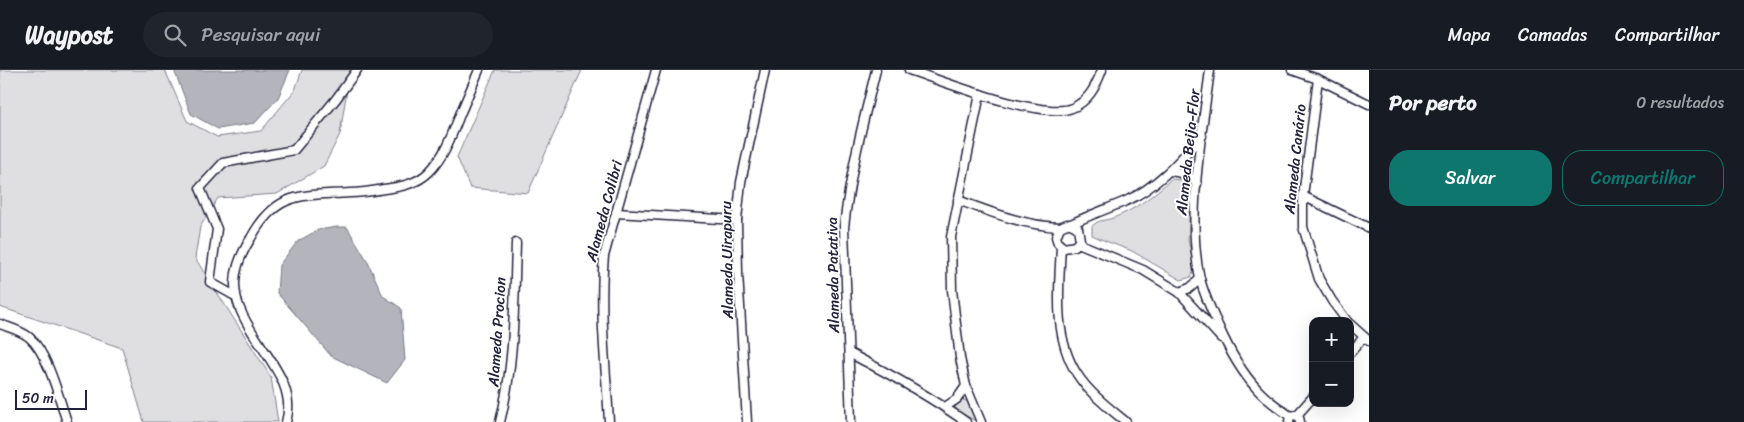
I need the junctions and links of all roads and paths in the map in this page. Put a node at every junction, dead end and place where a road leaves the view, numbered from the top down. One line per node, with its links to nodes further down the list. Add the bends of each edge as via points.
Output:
1 (357, 70): 28 (street, via 294,150 223,163 200,188 216,229 210,282)
2 (479, 70): 28 (street, via 449,140 428,173 401,187 310,194 282,202 257,226 244,250 234,280)
3 (656, 70): 18 (street, Alameda Colibri)
4 (765, 70): 19 (street, Alameda Uirapuru, via 741,182)
5 (876, 70): 35 (street, Alameda Patativa, via 858,142 844,227)
6 (909, 70): 11 (street)
7 (1102, 70): 11 (street, via 1094,90 1083,101 1059,111 1041,110)
8 (1210, 70): 13 (street, Alameda Beija-Flor)
9 (1292, 70): 10 (street)
10 (1318, 79): 12 (street); 16 (street, Alameda Canário)
11 (980, 94): 17 (street)
12 (1369, 104)
13 (1202, 136): 14 (street); 15 (street, Alameda Beija-Flor)
14 (1170, 170): 15 (street, via 1186,174); 20 (street, via 1130,199)
15 (1197, 184): 26 (street, Alameda Beija-Flor, via 1194,207)
16 (1303, 196): 22 (street); 29 (street, Alameda Canário, via 1302,227 1312,260 1319,278)
17 (958, 200): 21 (street, via 1007,216); 36 (street, via 951,237 952,290)
18 (616, 214): 19 (street); 43 (street, Alameda Colibri, via 604,256 602,280)
19 (737, 220): 44 (street, Alameda Uirapuru)
20 (1071, 224): 21 (street); 24 (street, via 1080,232)
21 (1060, 227): 25 (street, via 1056,236)
22 (1369, 228)
23 (516, 243): 42 (street, Alameda Procion, via 513,344)
24 (1078, 243): 25 (street, via 1072,248); 27 (street, via 1143,270)
25 (1061, 246): 48 (street, via 1059,300 1066,352 1086,387)
26 (1200, 279): 27 (street); 33 (street, Alameda Beija-Flor)
27 (1179, 292): 33 (street)
28 (235, 296): 41 (street, via 241,313 283,384 287,397)
29 (1344, 317)
30 (0, 324): 40 (street, via 19,331 38,346)
31 (1354, 328): 32 (street)
32 (1366, 339): 34 (street)
33 (1227, 345): 39 (street, Alameda Beija-Flor, via 1259,391)
34 (1354, 350)
35 (849, 353): 38 (street); 45 (street, Alameda Patativa)
36 (966, 386): 38 (street, via 957,399); 47 (street)
37 (1309, 402): 39 (street)
38 (944, 407): 46 (street)
39 (1294, 419)
40 (67, 422)
41 (286, 422)
42 (500, 422)
43 (609, 422)
44 (746, 422)
45 (851, 422)
46 (966, 422)
47 (981, 422)
48 (1126, 422)

